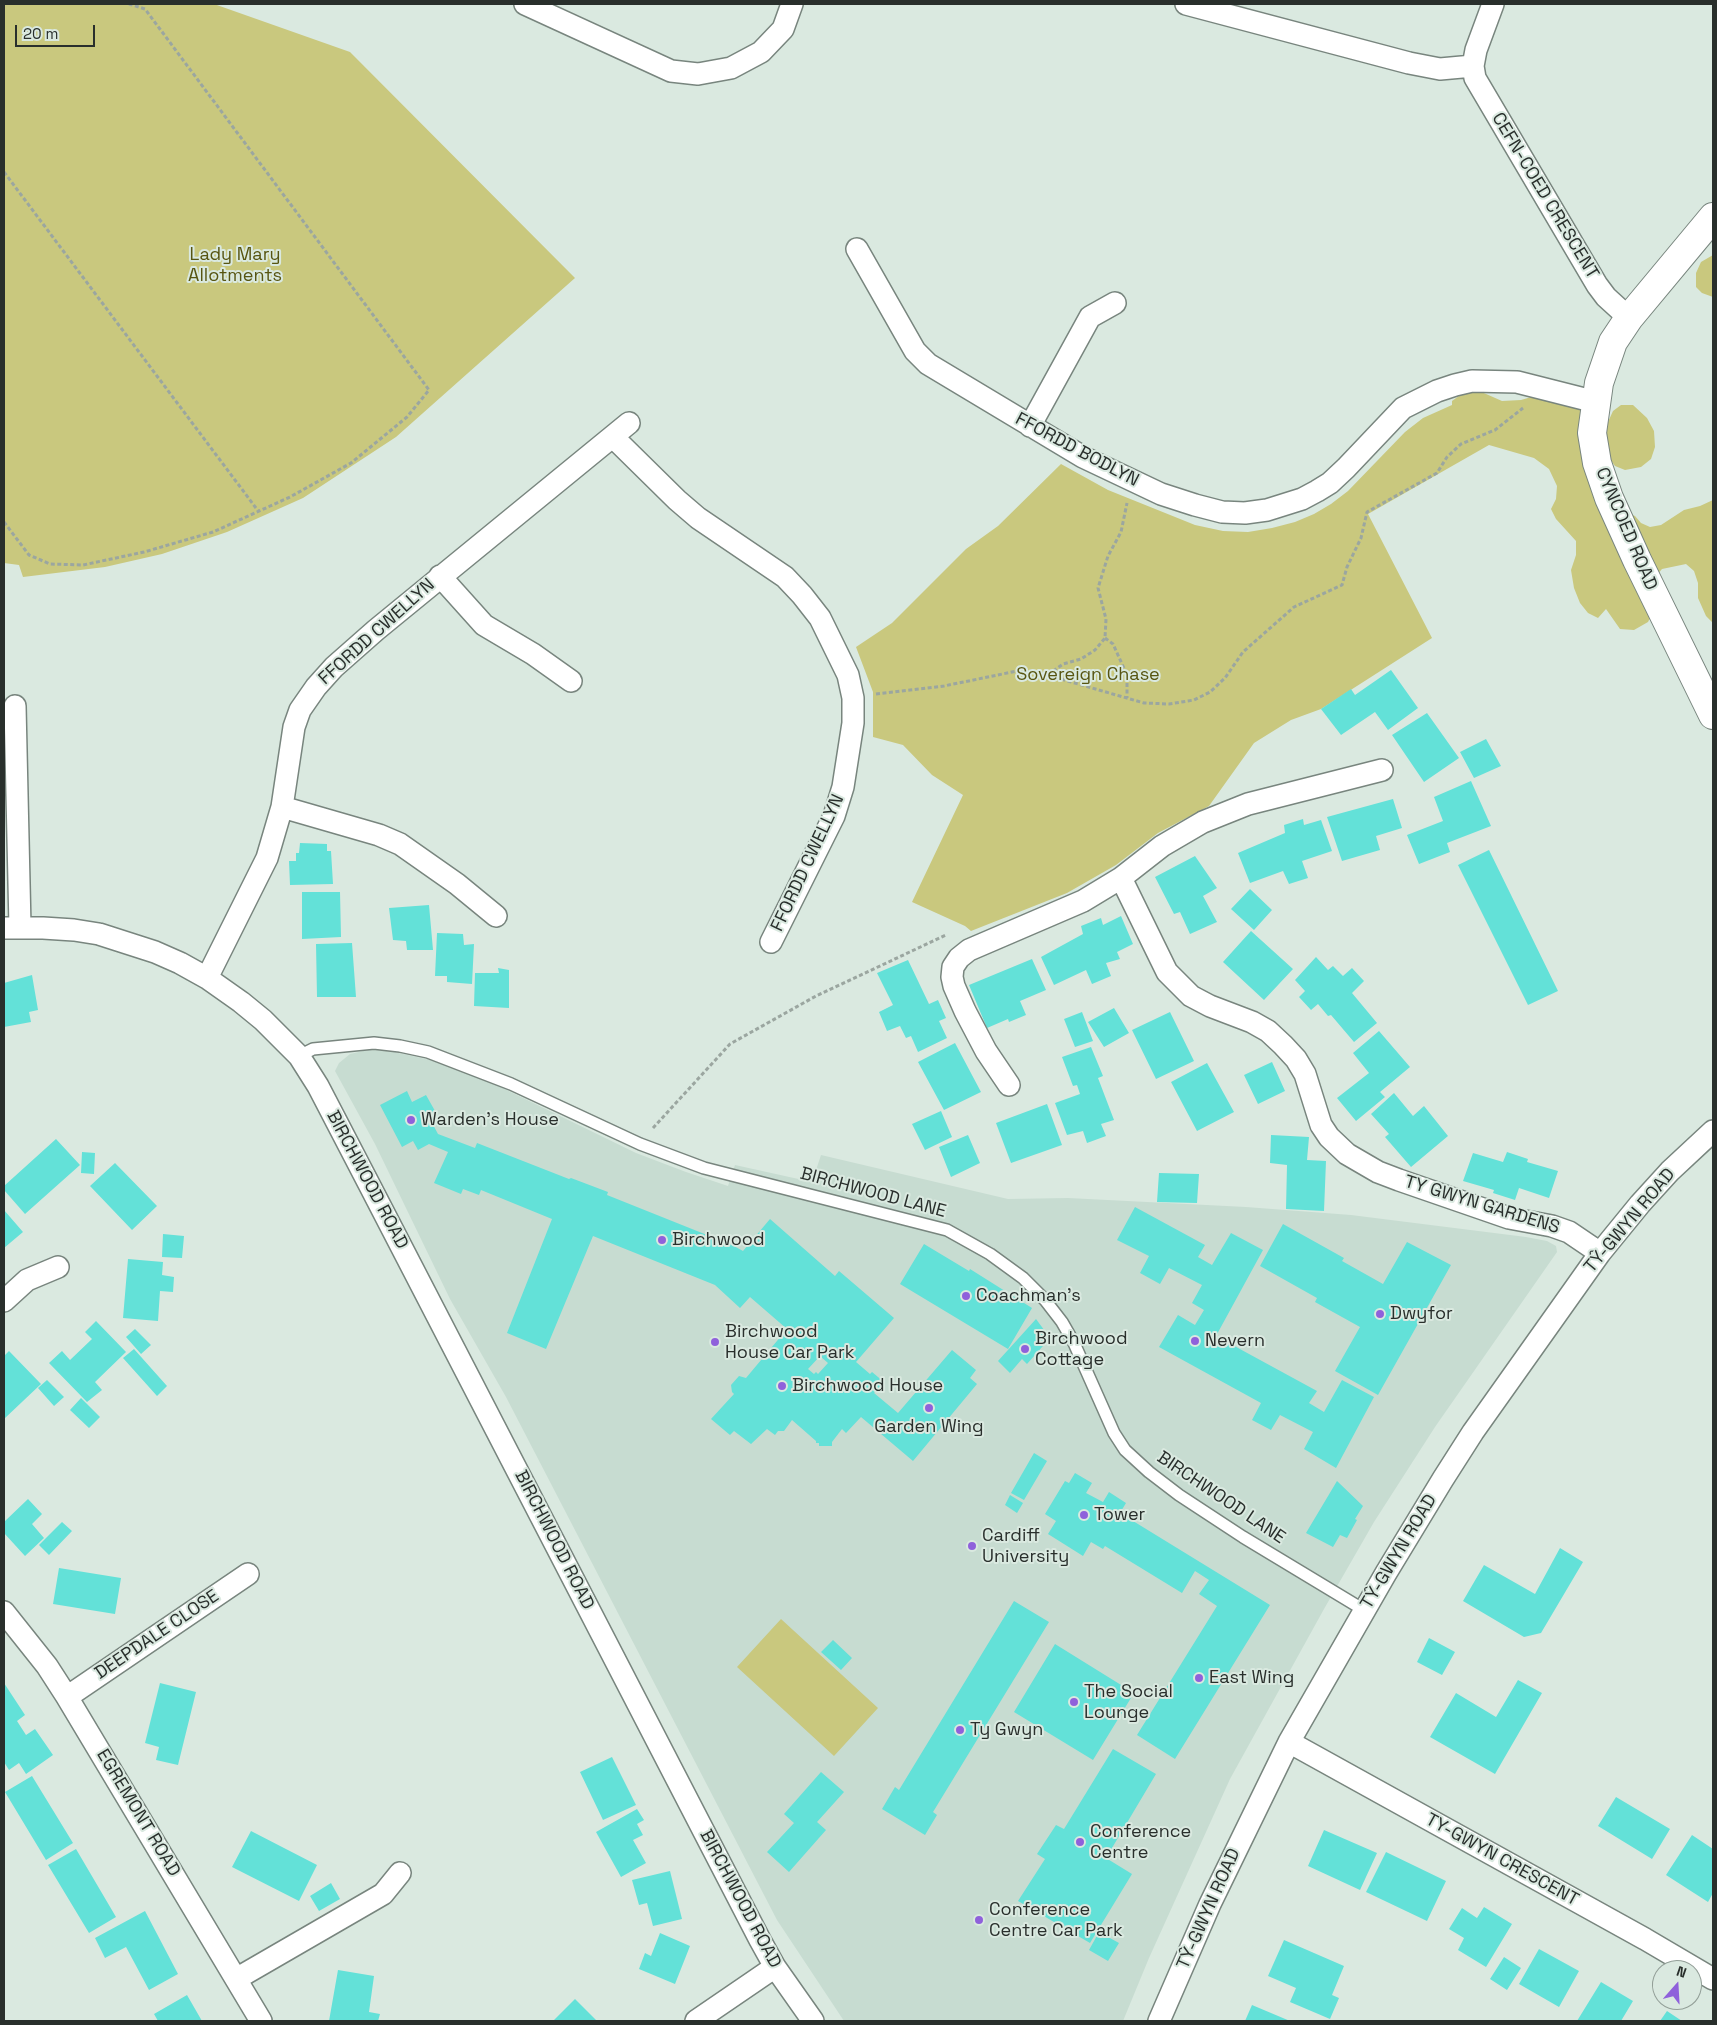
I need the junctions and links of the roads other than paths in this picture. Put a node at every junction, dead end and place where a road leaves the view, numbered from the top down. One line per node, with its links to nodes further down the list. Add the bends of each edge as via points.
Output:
1 (525, 4): 2 (street, via 671,71 698,74 732,68 761,52 783,30)
2 (792, 4)
3 (1186, 4): 5 (street, via 1424,66 1447,69)
4 (1493, 4): 5 (street)
5 (1473, 66): 9 (street, CEFN-COED CRESCENT, via 1484,95 1606,297)
6 (1713, 217): 9 (street, CYNCOED ROAD)
7 (858, 249): 12 (street, FFORDD BODLYN, via 922,360)
8 (1115, 303): 12 (street, via 1090,317)
9 (1629, 318): 10 (street, CYNCOED ROAD, via 1613,342)
10 (1596, 402): 12 (street, FFORDD BODLYN, via 1516,382 1494,380 1472,381 1437,391 1403,408 1330,483 1302,499 1268,510 1245,513 1222,512 1161,494 1083,457); 17 (street, CYNCOED ROAD, via 1592,433 1603,480 1637,560)
11 (630, 423): 13 (street, FFORDD CWELLYN)
12 (1030, 426)
13 (613, 437): 14 (street, FFORDD CWELLYN); 23 (street, FFORDD CWELLYN, via 698,518 785,577 820,618 848,675 853,698 851,749 843,787 834,816)
14 (440, 576): 15 (street, via 484,625); 19 (street, FFORDD CWELLYN, via 334,667 310,695 294,727)
15 (571, 681)
16 (15, 706): 22 (street)
17 (1713, 715)
18 (1382, 770): 20 (street, via 1248,804 1203,822 1162,846)
19 (282, 807): 21 (street, via 400,844); 24 (street, FFORDD CWELLYN, via 262,871)
20 (1121, 878): 26 (street, via 1083,901 969,950 958,958 953,967 954,986 965,1011); 28 (street, TY GWYN GARDENS, via 1167,972 1191,996 1252,1022 1283,1045 1304,1074 1321,1125 1347,1154 1378,1172 1509,1218 1569,1232)
21 (496, 916)
22 (12, 928): 24 (street, BIRCHWOOD ROAD, via 99,934 155,952)
23 (770, 942)
24 (207, 978): 25 (street, BIRCHWOOD ROAD, via 263,1020)
25 (299, 1056): 32 (lane, BIRCHWOOD LANE, via 313,1049 374,1043 428,1052 511,1084 640,1144 728,1175 947,1230 990,1254 1023,1278 1045,1300 1074,1343 1114,1433 1125,1450 1149,1472 1243,1537); 37 (street, BIRCHWOOD ROAD, via 318,1086)
26 (1009, 1085)
27 (1713, 1131): 28 (street, TŶ-GWYN ROAD, via 1670,1171)
28 (1600, 1253): 32 (street, TŶ-GWYN ROAD, via 1473,1432)
29 (58, 1267): 30 (street, via 27,1280)
30 (4, 1301)
31 (248, 1574): 34 (street, DEEPDALE CLOSE)
32 (1364, 1610): 35 (street, TŶ-GWYN ROAD)
33 (4, 1612): 34 (street, EGREMONT ROAD)
34 (67, 1696): 38 (street, EGREMONT ROAD)
35 (1289, 1742): 39 (street, TY-GWYN CRESCENT); 43 (street, TŶ-GWYN ROAD, via 1214,1896)
36 (400, 1873): 38 (street, via 382,1894)
37 (775, 1967): 41 (street); 42 (street, BIRCHWOOD ROAD)
38 (236, 1979): 40 (street, EGREMONT ROAD)
39 (1713, 1979)
40 (261, 2021)
41 (696, 2021)
42 (813, 2021)
43 (1159, 2021)

